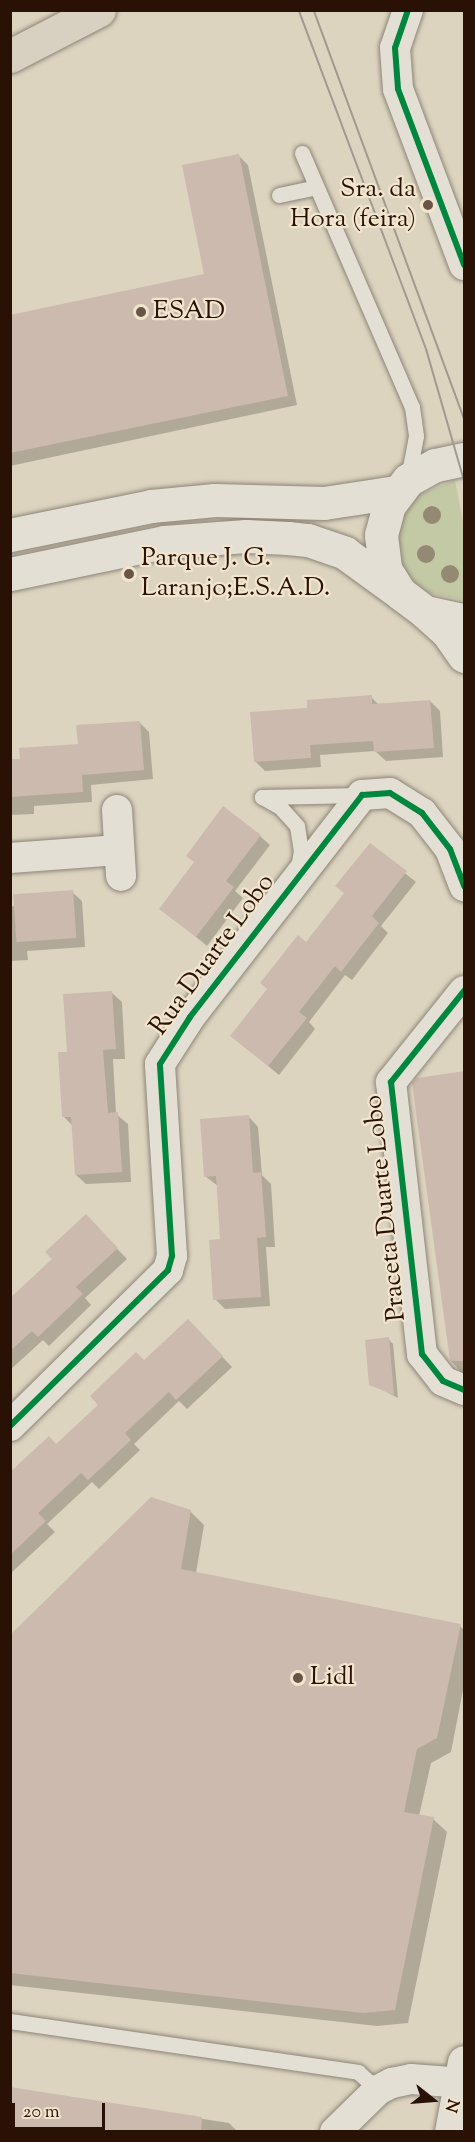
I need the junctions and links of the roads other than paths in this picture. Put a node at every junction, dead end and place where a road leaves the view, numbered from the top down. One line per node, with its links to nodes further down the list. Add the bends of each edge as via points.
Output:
1 (99, 10): 3 (highway)
2 (408, 10): 7 (street, via 395,48 398,89)
3 (10, 56)
4 (302, 153): 5 (lane)
5 (316, 187): 6 (lane); 9 (lane, via 412,407 416,436)
6 (279, 195)
7 (465, 266)
8 (465, 459): 9 (main road, via 435,465)
9 (402, 486): 10 (main road, via 324,503 215,500 151,506); 12 (main road, via 389,505 381,535 385,569)
10 (10, 535)
11 (10, 574): 12 (main road, via 164,543 246,536 288,538 308,540 345,553)
12 (412, 602): 13 (main road); 14 (main road, via 448,633)
13 (465, 620)
14 (465, 656)
15 (362, 795): 18 (street, Rua Duarte Lobo); 18 (lane, via 262,797 280,807 297,826 301,850); 19 (street, via 390,793 422,813 450,849)
16 (117, 810): 17 (street, via 120,863)
17 (10, 858)
18 (297, 874): 22 (street, Rua Duarte Lobo, via 173,1039 160,1064 171,1256 168,1270)
19 (465, 886)
20 (465, 991): 21 (street, Praceta Duarte Lobo, via 391,1082 422,1354 443,1381)
21 (465, 1390)
22 (10, 1426)
23 (10, 2021): 25 (lane, via 358,2072)
24 (463, 2076): 25 (street, via 411,2079); 27 (main road)
25 (378, 2090): 26 (street)
26 (335, 2132)
27 (451, 2132)

